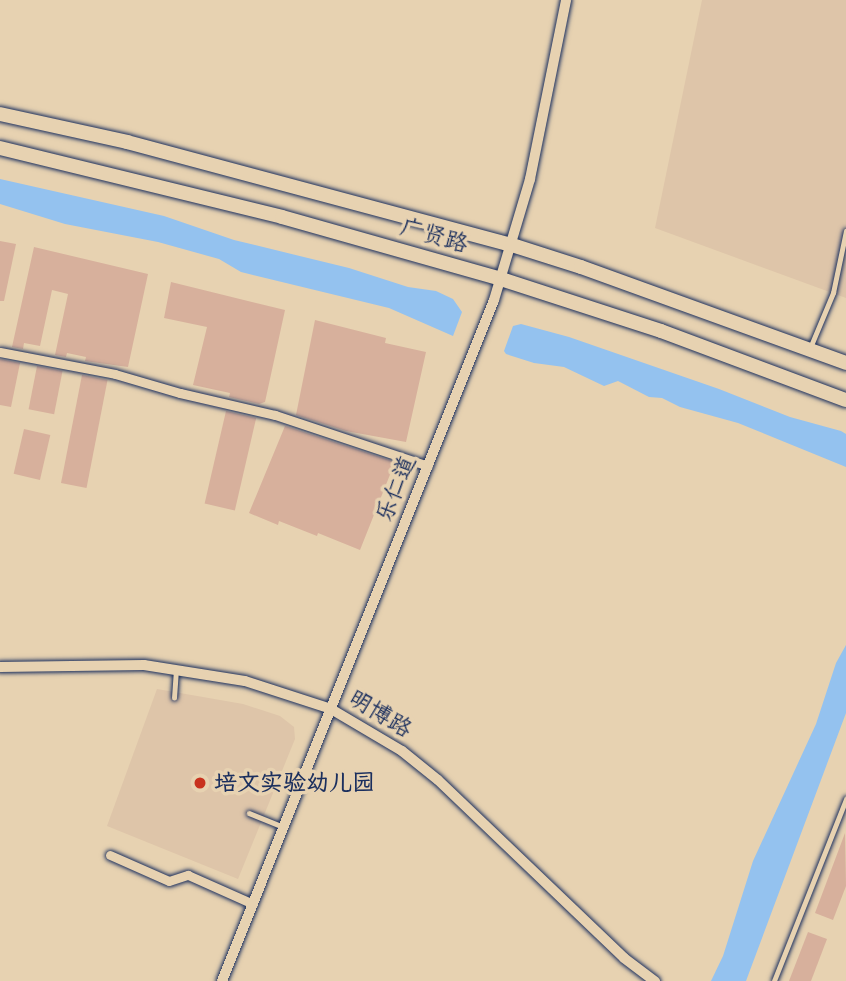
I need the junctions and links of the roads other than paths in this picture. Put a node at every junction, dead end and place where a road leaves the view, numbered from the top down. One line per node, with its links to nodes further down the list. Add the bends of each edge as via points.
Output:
1 (566, 0): 5 (street, 乐仁道)
2 (0, 114): 5 (main road, 广贤路, via 127,142)
3 (0, 148): 6 (main road, 广贤路, via 282,217)
4 (846, 231): 7 (lane, via 833,293)
5 (512, 245): 6 (street, 乐仁道); 7 (main road, 广贤路)
6 (501, 279): 10 (main road, 广贤路, via 661,331); 11 (street, 乐仁道)
7 (810, 348): 9 (main road, 广贤路)
8 (0, 352): 11 (street, via 116,374 275,415)
9 (846, 363)
10 (846, 400)
11 (428, 466): 15 (street, 乐仁道)
12 (0, 667): 13 (street, 明博路, via 144,665)
13 (176, 670): 14 (lane); 15 (street, 明博路, via 245,681)
14 (174, 698)
15 (331, 709): 18 (street, 乐仁道); 22 (street, 明博路, via 402,751 438,779 624,958)
16 (846, 799): 23 (lane)
17 (249, 813): 18 (lane)
18 (284, 827): 20 (street, 乐仁道)
19 (110, 855): 20 (street, via 169,881 188,875)
20 (253, 904): 21 (street, 乐仁道)
21 (222, 981)
22 (655, 981)
23 (774, 981)

